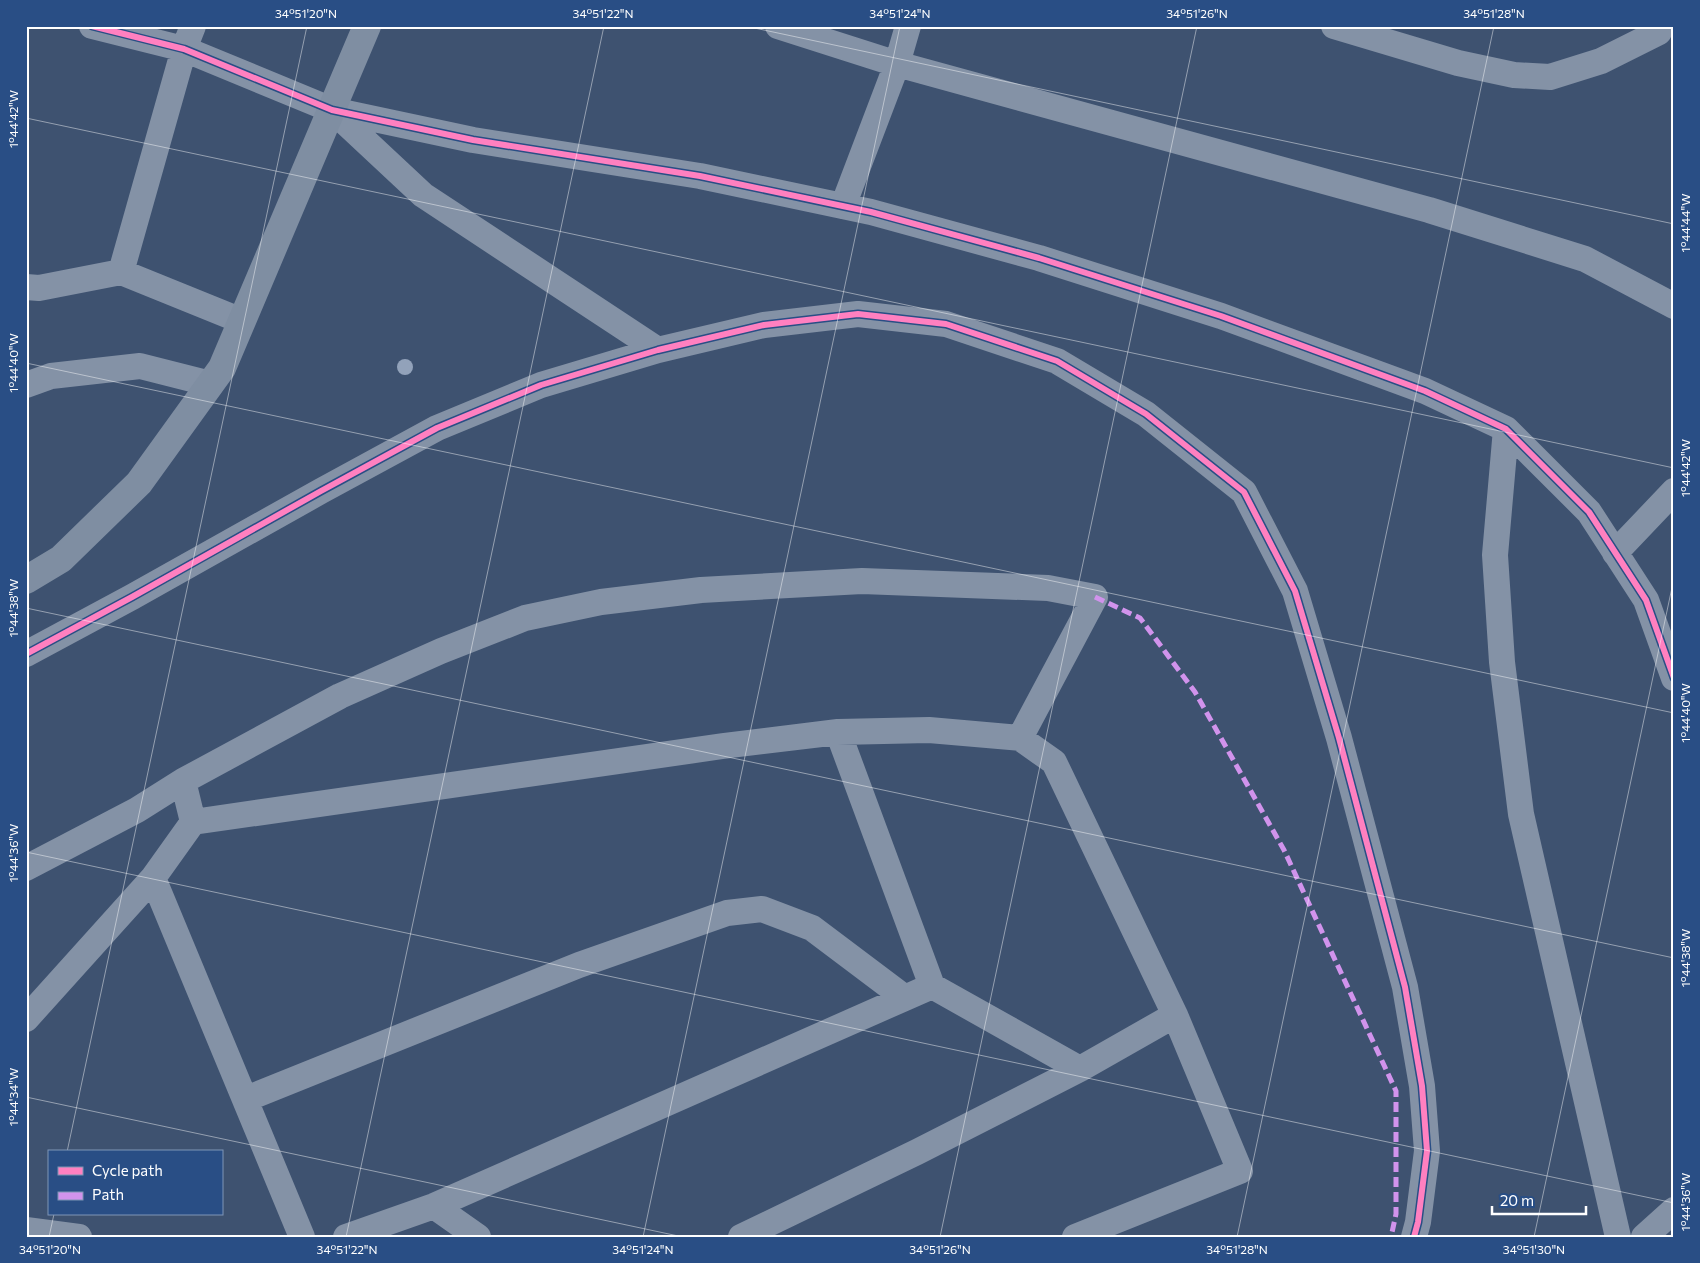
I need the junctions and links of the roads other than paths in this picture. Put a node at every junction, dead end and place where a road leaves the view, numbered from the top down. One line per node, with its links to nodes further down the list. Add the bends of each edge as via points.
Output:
1 (92, 26): 7 (street)
2 (368, 26): 9 (street)
3 (778, 26): 8 (street)
4 (908, 26): 8 (street)
5 (1334, 26): 6 (street, via 1458,64 1514,76 1550,77 1601,61)
6 (1661, 33)
7 (189, 38): 9 (street); 11 (street)
8 (898, 64): 10 (street); 13 (street, via 1438,213 1585,259)
9 (332, 110): 10 (street, via 474,140 700,176); 14 (street); 15 (street, via 423,196)
10 (843, 206): 18 (street, via 1039,258 1221,316 1425,391)
11 (121, 272): 12 (street, via 39,288); 14 (street)
12 (26, 287)
13 (1674, 306)
14 (242, 321): 16 (street, via 222,368)
15 (658, 350): 22 (street, via 541,385 437,428); 45 (street, via 764,325 858,314 946,324 1057,361 1146,414 1244,492 1295,591 1339,738 1404,987 1422,1086 1427,1151)
16 (211, 384): 17 (street, via 140,366 51,376); 21 (street, via 139,483 61,559)
17 (26, 385)
18 (1506, 429): 20 (street, via 1589,512); 46 (street, via 1495,555 1502,662 1521,814)
19 (1674, 491): 20 (street)
20 (1616, 552): 23 (street, via 1646,600)
21 (26, 580)
22 (26, 654)
23 (1674, 678)
24 (838, 732): 25 (street, via 928,730); 27 (street); 30 (street)
25 (1020, 738): 26 (street, via 1095,597 1048,588 862,581 701,590 601,602 525,618 340,696); 32 (street, via 1054,762)
26 (183, 781): 27 (street); 28 (street, via 137,810)
27 (193, 822): 29 (street)
28 (26, 868)
29 (153, 878): 33 (street); 35 (street)
30 (932, 986): 31 (street); 34 (street)
31 (905, 998): 35 (street, via 812,928 762,909 727,912 579,965); 36 (street)
32 (1175, 1015): 34 (street); 44 (street, via 1240,1171)
33 (26, 1019)
34 (1080, 1069): 43 (street)
35 (246, 1099): 40 (street)
36 (434, 1206): 41 (street); 42 (street)
37 (1674, 1210): 47 (street)
38 (26, 1230): 39 (street)
39 (79, 1237)
40 (302, 1237)
41 (346, 1237)
42 (478, 1237)
43 (741, 1237)
44 (1075, 1237)
45 (1414, 1237)
46 (1618, 1237)
47 (1644, 1237)

